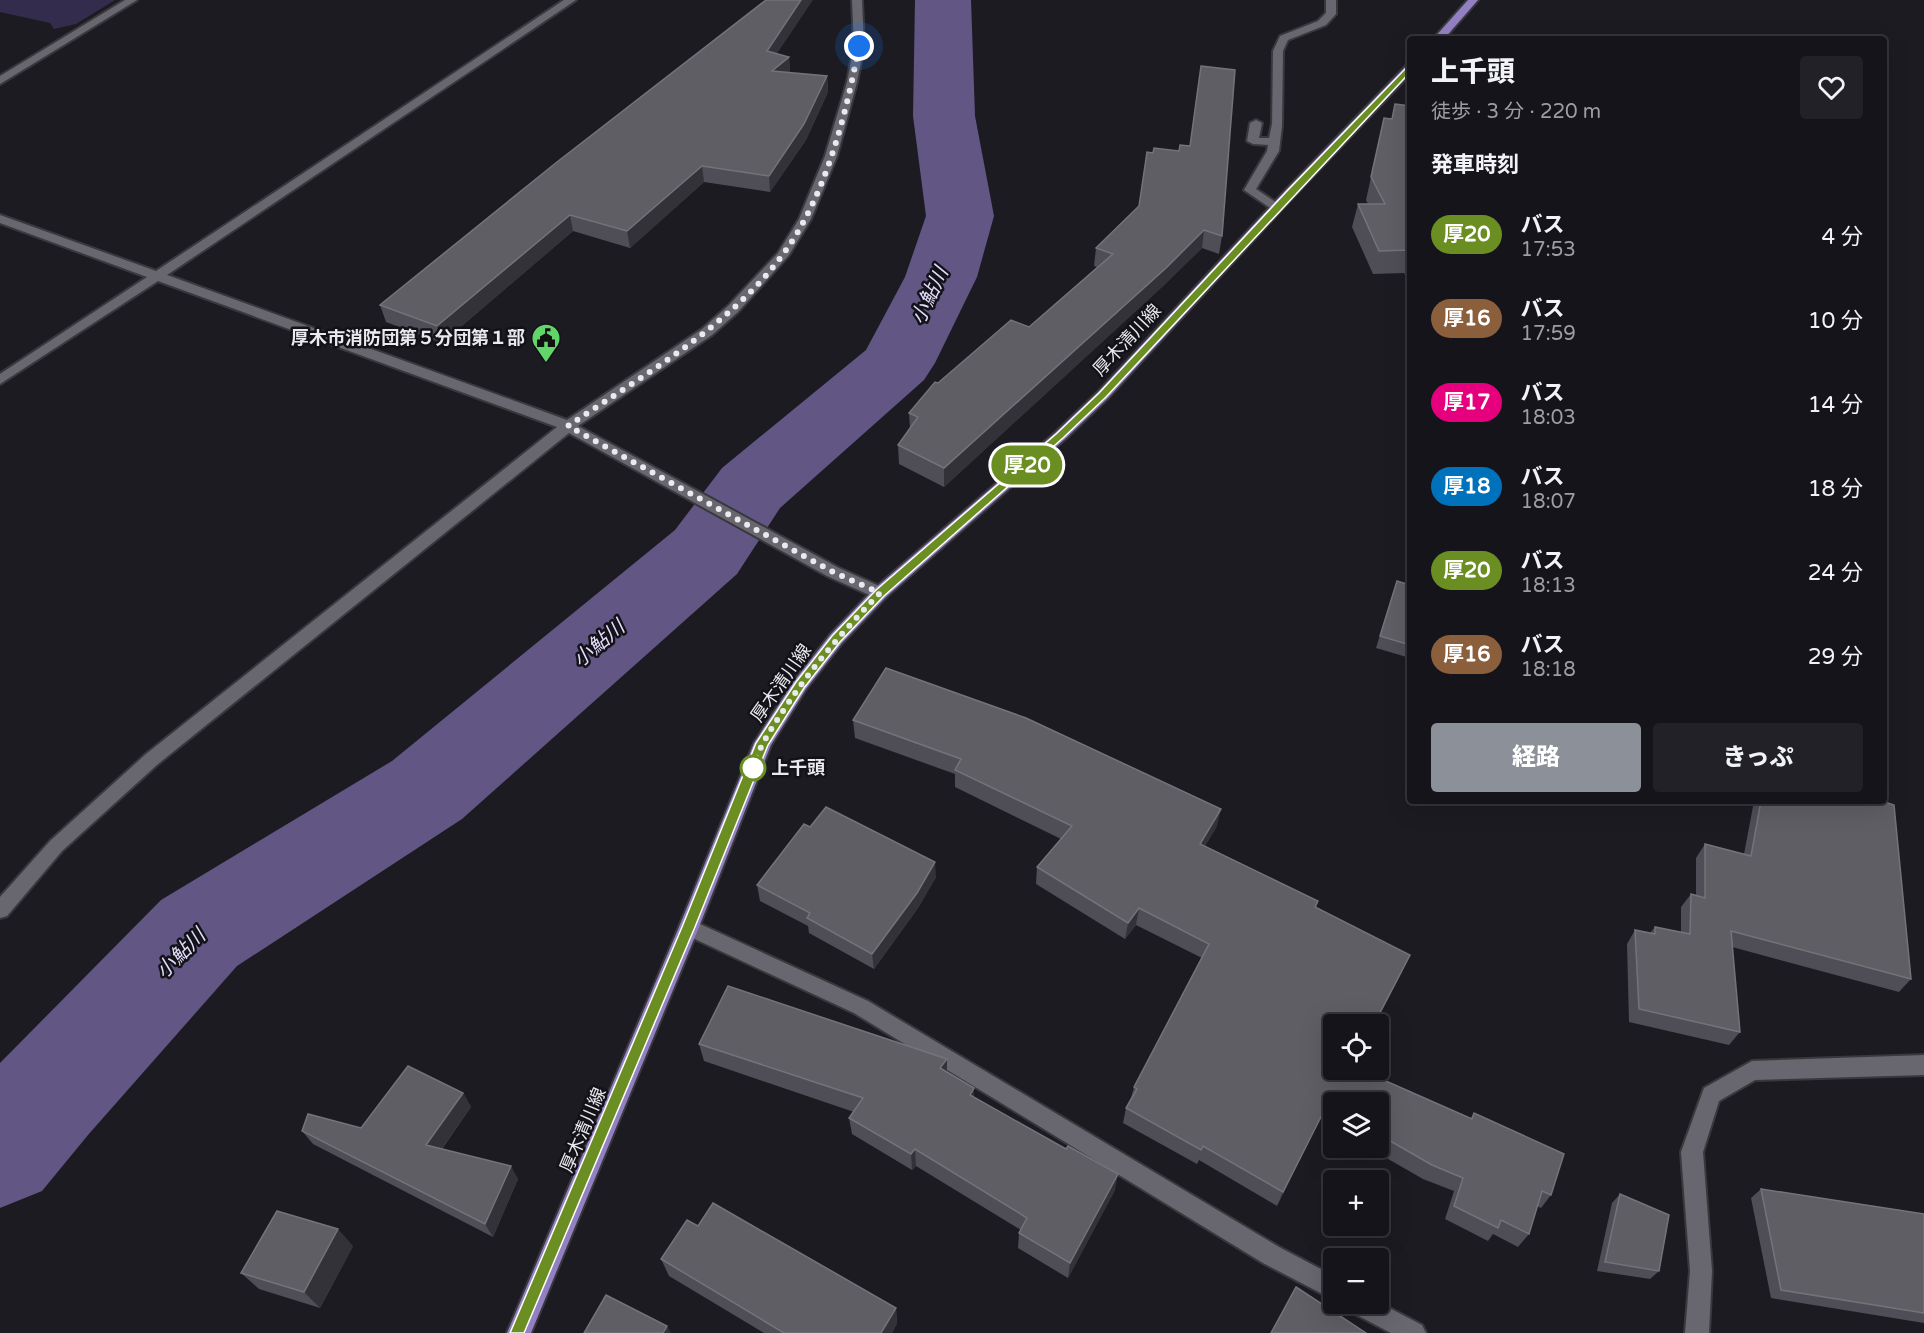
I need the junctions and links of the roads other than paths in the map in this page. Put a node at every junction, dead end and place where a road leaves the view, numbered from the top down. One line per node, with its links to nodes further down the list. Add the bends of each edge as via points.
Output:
1 (132, 0): 8 (street)
2 (571, 0): 13 (street)
3 (857, 0): 15 (street, via 859,46 831,156 806,219 783,255 707,332)
4 (1331, 0): 10 (street, via 1331,14 1322,23 1284,38 1278,51)
5 (1473, 0): 6 (main road)
6 (1441, 36)
7 (1407, 71): 11 (main road, 厚木清川線)
8 (0, 81)
9 (1256, 123): 10 (street, via 1253,141)
10 (1274, 142): 11 (street, via 1273,151 1250,190)
11 (1276, 208): 16 (main road, 厚木清川線, via 1060,436)
12 (0, 219): 13 (street)
13 (157, 276): 14 (street); 15 (street)
14 (0, 380)
15 (575, 430): 16 (street, via 833,572); 17 (street, via 152,759 56,846)
16 (880, 593): 18 (main road, 厚木清川線, via 806,677 763,743)
17 (0, 910)
18 (689, 927): 20 (street, via 861,1007 1271,1256); 23 (main road, 厚木清川線)
19 (1924, 1065): 24 (street, via 1752,1071 1710,1095 1692,1152 1701,1271)
20 (1323, 1283)
21 (1377, 1314): 22 (street)
22 (1410, 1332)
23 (519, 1333)
24 (1697, 1333)

